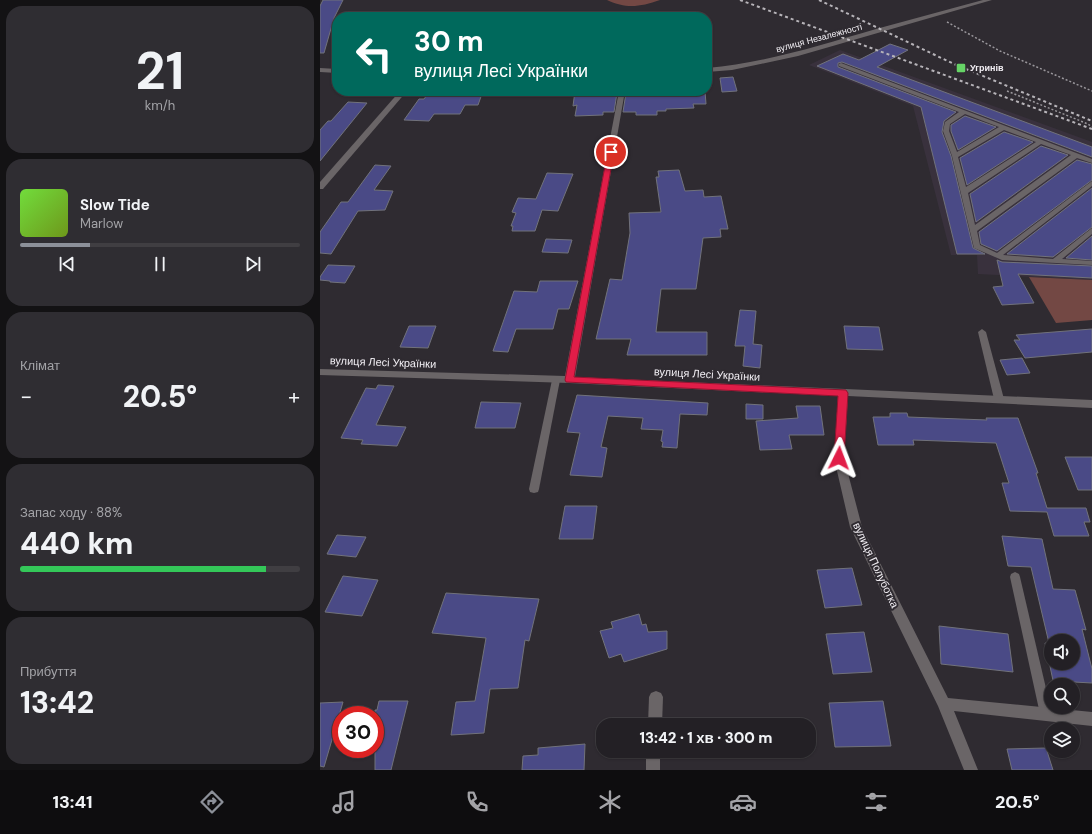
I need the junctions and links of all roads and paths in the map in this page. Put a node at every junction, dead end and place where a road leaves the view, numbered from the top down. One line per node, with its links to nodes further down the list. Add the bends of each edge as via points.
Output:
1 (989, 0): 2 (street, вулиця Незалежності)
2 (934, 16): 5 (street, вулиця Незалежності, via 796,56); 8 (path, via 1000,51)
3 (841, 65): 11 (lane)
4 (320, 70): 6 (street)
5 (712, 70)
6 (332, 71)
7 (1007, 91): 13 (path)
8 (1092, 91)
9 (400, 96): 19 (street)
10 (621, 96): 29 (street)
11 (964, 112): 12 (lane); 16 (lane, via 947,123 946,131)
12 (1004, 127): 14 (lane); 16 (lane)
13 (1092, 127)
14 (1041, 141): 15 (lane); 20 (lane)
15 (1076, 155): 17 (lane); 21 (lane)
16 (955, 156): 20 (lane)
17 (1092, 161)
18 (1092, 183): 23 (lane)
19 (320, 187)
20 (964, 192): 21 (lane)
21 (973, 230): 23 (lane, via 977,246)
22 (1092, 230): 24 (lane)
23 (997, 256): 24 (lane)
24 (1055, 261): 25 (lane)
25 (1092, 263)
26 (982, 332): 31 (lane)
27 (320, 372): 28 (street, вулиця Лесі Українки)
28 (556, 380): 29 (street, вулиця Лесі Українки); 33 (lane)
29 (569, 380): 30 (street, вулиця Лесі Українки)
30 (843, 393): 31 (street, вулиця Лесі Українки); 36 (street, вулиця Полуботка, via 839,458 856,527)
31 (999, 399): 32 (street, вулиця Лесі Українки)
32 (1092, 404)
33 (534, 489)
34 (1015, 577): 37 (lane)
35 (656, 697): 40 (street)
36 (944, 704): 38 (street); 44 (street, вулиця Полуботка)
37 (1044, 705)
38 (1044, 714)
39 (1046, 714): 41 (street)
40 (655, 718)
41 (1092, 719)
42 (653, 758): 43 (street)
43 (652, 770)
44 (971, 770)

